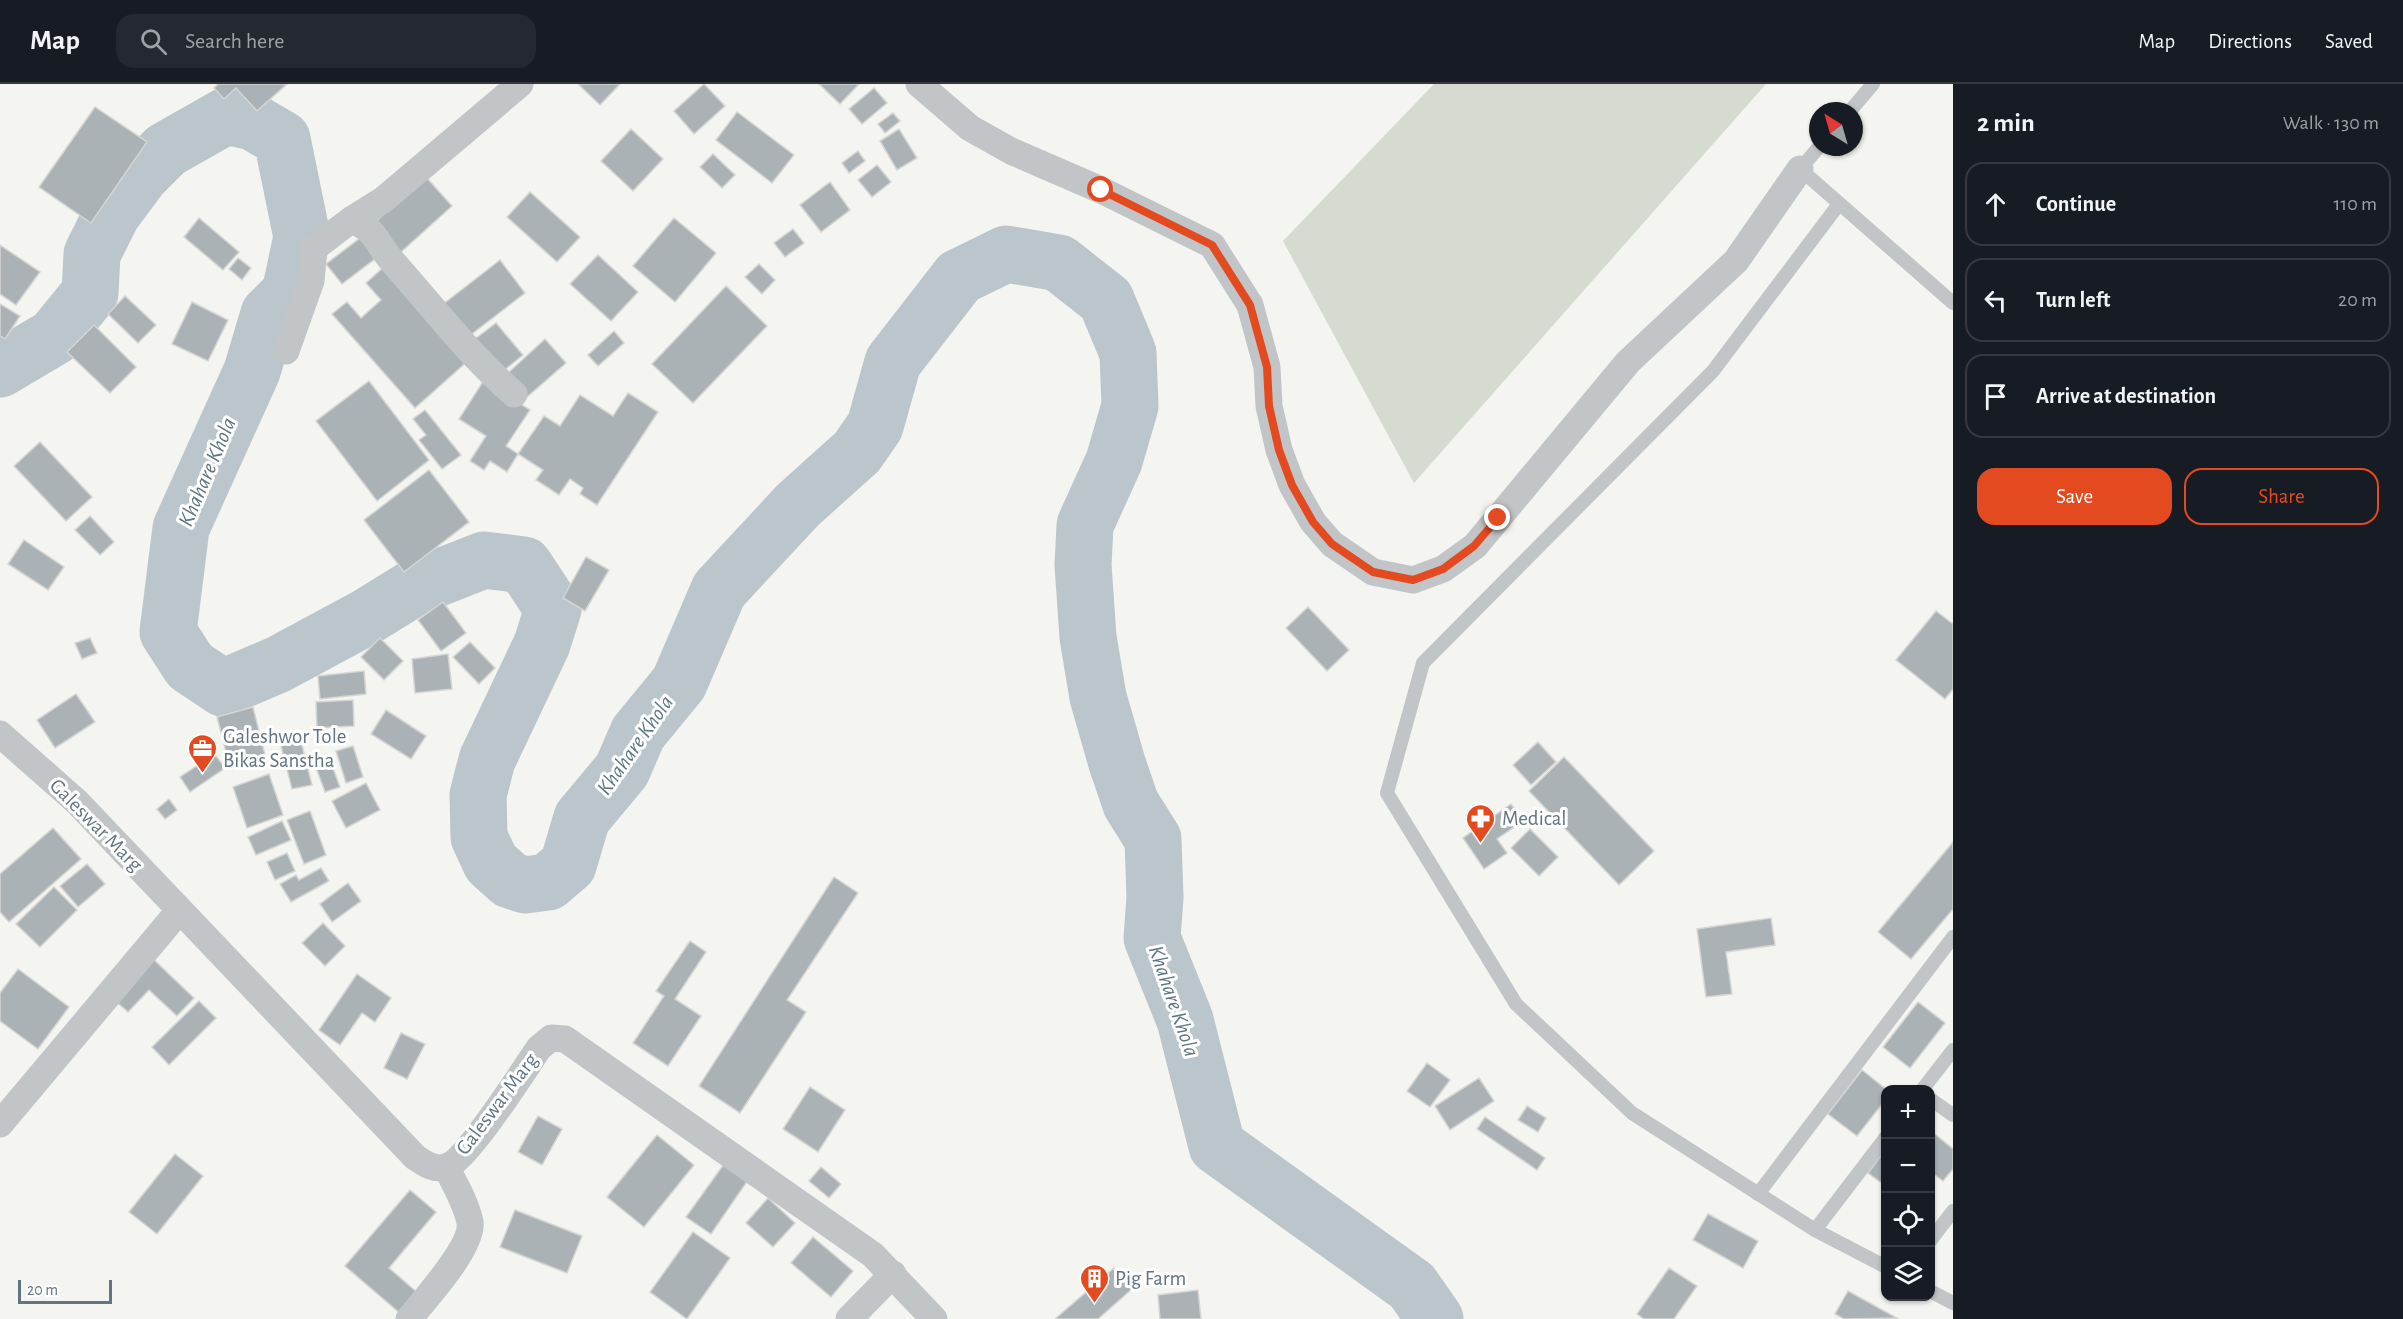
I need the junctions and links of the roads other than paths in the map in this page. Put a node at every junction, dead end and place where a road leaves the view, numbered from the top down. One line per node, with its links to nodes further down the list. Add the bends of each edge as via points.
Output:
1 (520, 84): 8 (street, via 383,200)
2 (919, 84): 6 (street, via 970,128 1000,145 1212,245 1250,305 1267,367 1269,406 1279,450 1292,485 1313,522 1332,544 1373,572 1413,580 1443,569 1474,546 1628,362 1736,261)
3 (1873, 84): 4 (lane)
4 (1858, 102)
5 (1812, 156): 6 (lane)
6 (1800, 170): 7 (lane)
7 (1839, 204): 9 (lane); 22 (lane, via 1713,371 1423,663 1387,793 1516,1004 1632,1113)
8 (351, 220): 10 (street, via 314,248 311,281); 11 (street, via 367,226 386,254 484,368)
9 (1953, 303)
10 (286, 351)
11 (514, 394)
12 (0, 734): 13 (street, Galeswar Marg, via 77,802)
13 (179, 911): 19 (street); 21 (street, Galeswar Marg, via 415,1157 429,1166)
14 (1953, 937): 22 (lane)
15 (1953, 1050): 16 (lane)
16 (1925, 1085)
17 (1935, 1103): 18 (lane)
18 (1953, 1115)
19 (0, 1124)
20 (1884, 1139): 24 (lane)
21 (446, 1167): 27 (street, Galeswar Marg, via 464,1154 539,1048 551,1038 565,1039 873,1254); 30 (street, via 471,1225 460,1255)
22 (1758, 1194): 24 (lane)
23 (1953, 1211): 25 (lane)
24 (1815, 1230): 26 (lane)
25 (1935, 1234)
26 (1881, 1265)
27 (893, 1274): 31 (street); 32 (street, Galeswar Marg)
28 (1935, 1294): 29 (lane)
29 (1953, 1303)
30 (409, 1319)
31 (849, 1319)
32 (934, 1319)

